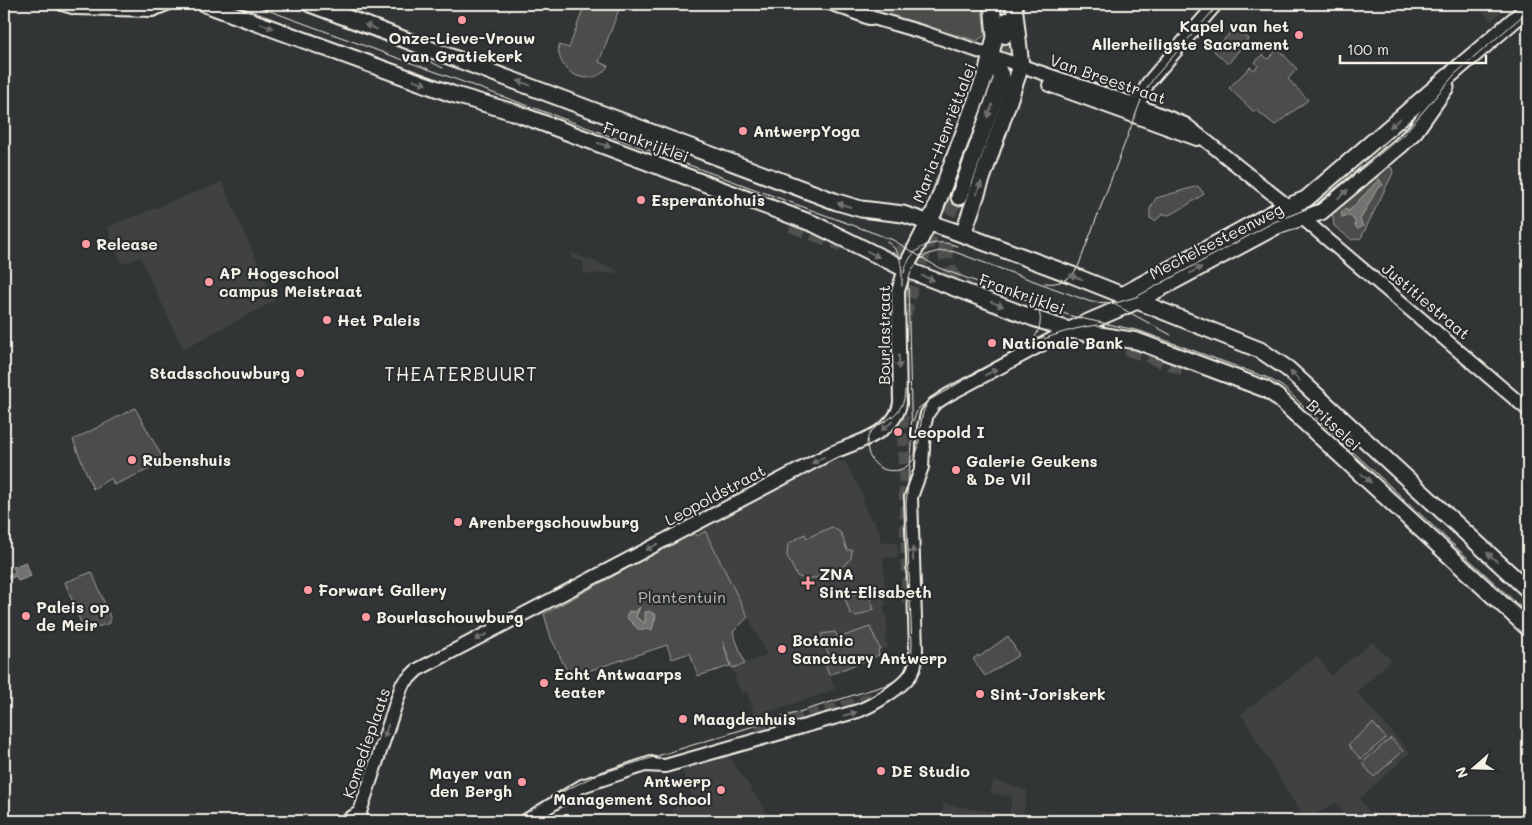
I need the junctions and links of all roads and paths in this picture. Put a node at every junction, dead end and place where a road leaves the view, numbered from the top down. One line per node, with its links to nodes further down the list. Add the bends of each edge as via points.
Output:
1 (62, 4): 2 (street, via 76,8 152,10)
2 (167, 4)
3 (205, 4): 16 (main road, Frankrijklei, one-way to 16, via 452,94)
4 (310, 4): 20 (main road, Frankrijklei, one-way to 4, via 837,202)
5 (832, 4): 12 (street, Van Breestraat)
6 (992, 4): 12 (main road, via 995,32)
7 (1014, 4): 14 (main road)
8 (1216, 4): 15 (street, via 1152,78)
9 (1528, 8): 13 (main road, Mechelsesteenweg)
10 (1005, 11): 11 (main road)
11 (1006, 38)
12 (992, 62): 14 (street, Van Breestraat); 17 (main road, one-way to 17, via 1002,77); 20 (main road, Maria-Henriëttalei)
13 (1459, 67): 18 (main road, Mechelsesteenweg, one-way to 18, via 1312,194); 19 (main road, Mechelsesteenweg, one-way to 13, via 1321,212 1402,145)
14 (1020, 70): 15 (street, Van Breestraat); 22 (main road, one-way to 14)
15 (1135, 111): 18 (street, Van Breestraat, via 1209,143)
16 (652, 162): 21 (main road, via 676,182); 23 (main road, Frankrijklei, one-way to 23, via 814,224)
17 (959, 197)
18 (1287, 206): 19 (street, Justitiestraat); 24 (main road, Mechelsesteenweg)
19 (1302, 218): 25 (main road, Mechelsesteenweg, one-way to 19, via 1277,226); 29 (street, Justitiestraat)
20 (928, 222): 22 (main road, Frankrijklei); 23 (main road, Maria-Henriëttalei)
21 (791, 225)
22 (963, 234): 24 (main road, Frankrijklei, one-way to 22)
23 (905, 269): 26 (main road, Frankrijklei, one-way to 26); 28 (street, Bourlastraat, one-way to 28, via 898,291)
24 (1122, 295): 25 (main road, Frankrijklei)
25 (1137, 301): 26 (main road, Mechelsesteenweg); 31 (main road, Britselei, one-way to 25, via 1276,360 1255,348)
26 (1069, 330): 30 (main road, Britselei, via 1137,341 1252,383 1276,396); 35 (street, Mechelsesteenweg, one-way to 26, via 665,766 858,712 896,688 912,672 916,649 910,501 922,467 929,410 948,395)
27 (1182, 368): 30 (main road, via 1258,396 1307,437)
28 (900, 402): 33 (street, Leopoldstraat, one-way to 33, via 898,414 888,426 425,666)
29 (1528, 410)
30 (1330, 445): 32 (main road, Britselei, one-way to 32)
31 (1528, 590)
32 (1528, 628)
33 (402, 685): 36 (street, Komedieplaats, one-way to 36)
34 (756, 731): 35 (street)
35 (645, 765): 37 (street, via 582,786)
36 (355, 818)
37 (525, 821)

